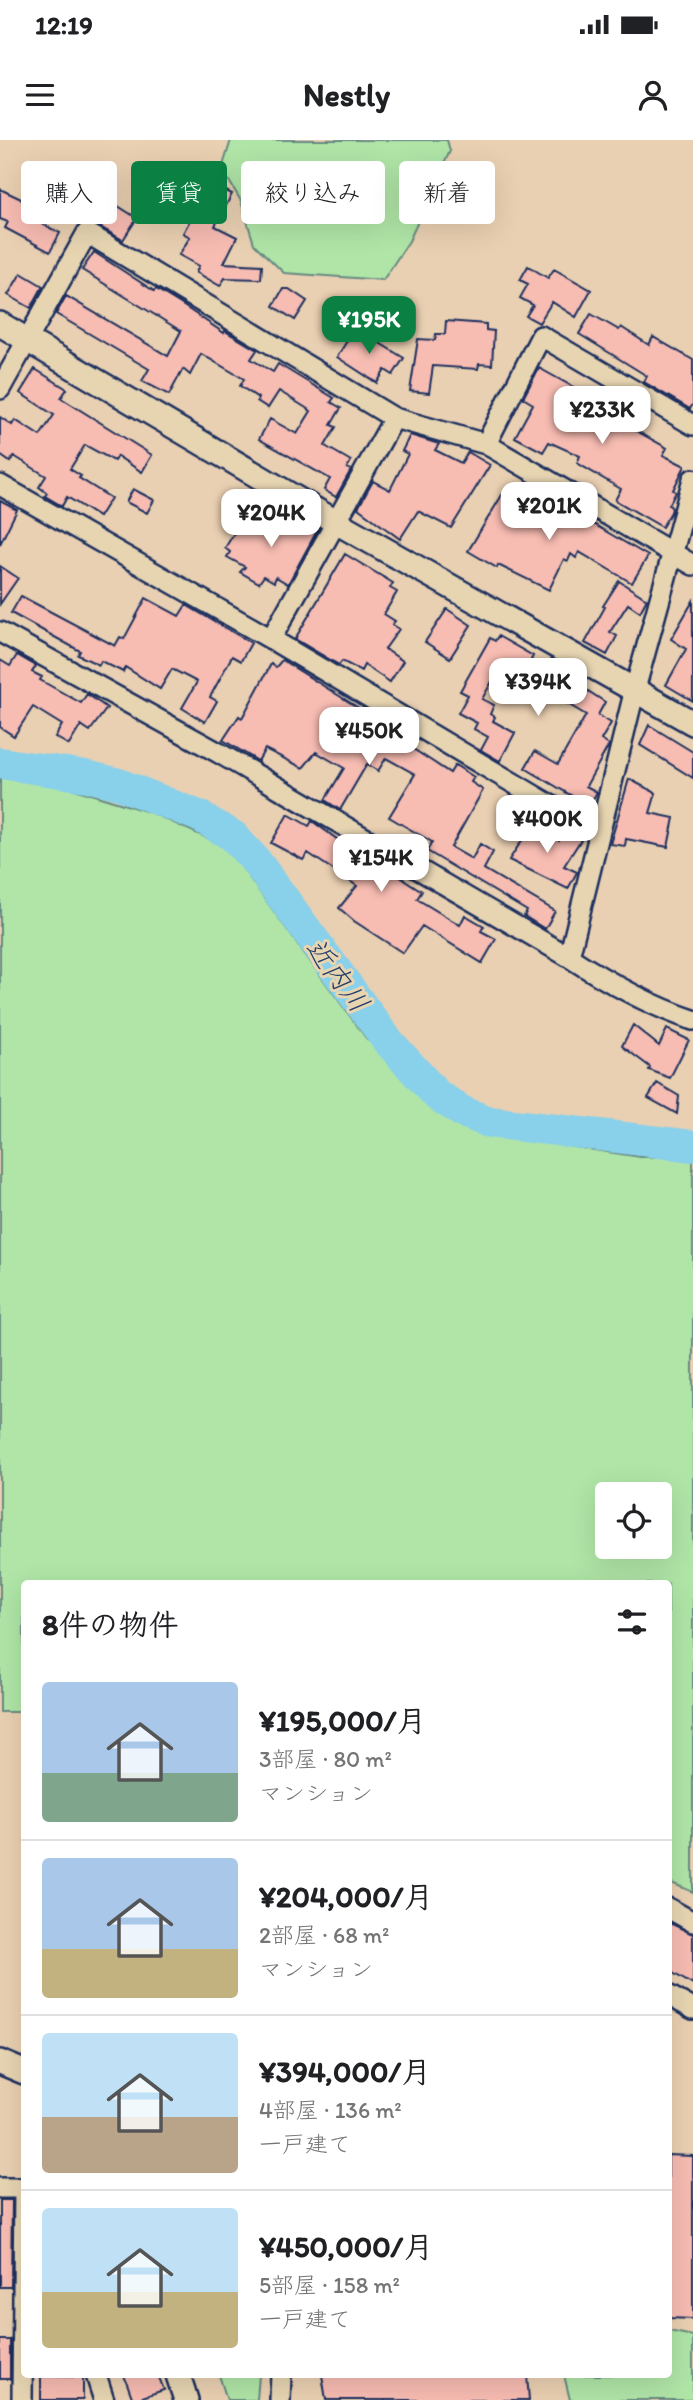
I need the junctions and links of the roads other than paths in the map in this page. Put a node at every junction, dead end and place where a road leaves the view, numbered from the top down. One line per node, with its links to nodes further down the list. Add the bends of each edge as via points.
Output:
1 (0, 324): 2 (street)
2 (28, 340): 3 (street); 4 (street, via 87,233); 9 (street)
3 (0, 389)
4 (394, 418): 6 (street); 9 (street)
5 (693, 425): 6 (street, via 541,336)
6 (486, 444): 10 (street)
7 (693, 479): 10 (street)
8 (0, 485): 13 (street)
9 (336, 522): 13 (street); 14 (street)
10 (673, 554): 11 (street); 14 (street)
11 (693, 565)
12 (0, 632): 17 (street, via 219,753)
13 (271, 639): 16 (street)
14 (635, 689): 15 (street); 16 (street)
15 (693, 723)
16 (598, 834): 17 (street)
17 (569, 957): 18 (street, via 657,1008)
18 (693, 1020)
19 (672, 1910): 20 (street)
20 (693, 1922)
21 (672, 1997): 22 (street)
22 (693, 2009)
23 (0, 2062): 24 (street)
24 (21, 2071)
25 (0, 2188): 26 (street)
26 (21, 2188)
27 (22, 2378): 31 (street)
28 (97, 2378): 32 (street)
29 (179, 2378): 33 (street)
30 (281, 2378): 34 (street)
31 (22, 2400)
32 (104, 2400)
33 (186, 2400)
34 (280, 2400)

